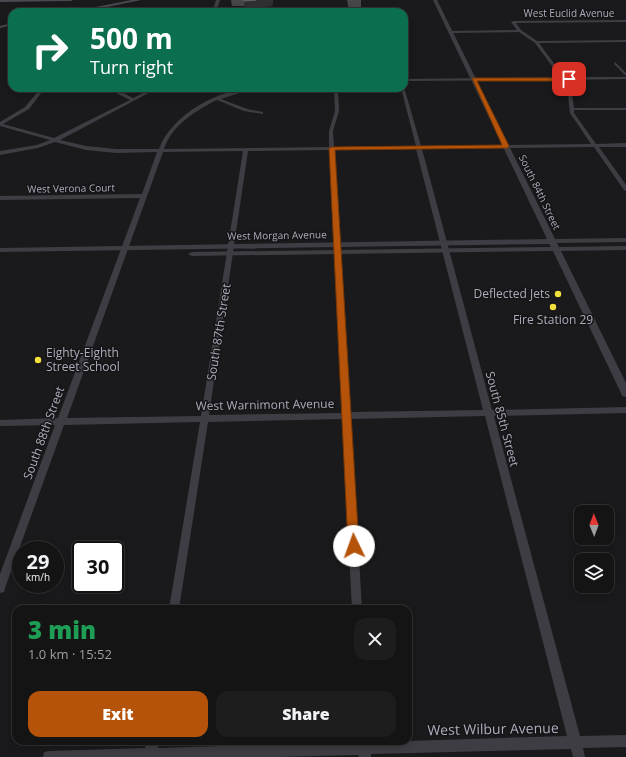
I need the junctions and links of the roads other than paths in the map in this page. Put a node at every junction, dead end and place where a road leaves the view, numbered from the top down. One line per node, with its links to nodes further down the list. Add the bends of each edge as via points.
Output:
1 (71, 0): 5 (main road)
2 (123, 0): 6 (main road)
3 (139, 0): 8 (main road)
4 (435, 0): 10 (street, South 84th Street)
5 (0, 1)
6 (107, 2): 7 (main road)
7 (80, 8)
8 (97, 8)
9 (626, 21): 11 (street, West Euclid Avenue, via 513,22)
10 (451, 32): 11 (street); 19 (street, South 84th Street)
11 (520, 32): 13 (street)
12 (626, 41): 13 (street)
13 (536, 42): 17 (street)
14 (615, 63): 15 (street)
15 (626, 75)
16 (626, 78): 17 (street)
17 (563, 79): 19 (street); 28 (street, via 569,87)
18 (408, 80): 19 (street)
19 (474, 80): 35 (street, South 84th Street)
20 (40, 92): 31 (street, via 27,108)
21 (118, 92): 27 (street)
22 (148, 92): 27 (street)
23 (240, 92): 26 (street, South 88th Street)
24 (336, 92): 37 (street, via 337,111 331,131)
25 (404, 92): 36 (street, South 85th Street)
26 (217, 99): 30 (street); 39 (street, South 88th Street, via 192,112 175,125)
27 (132, 100): 32 (street)
28 (571, 109): 29 (street); 33 (street)
29 (626, 109)
30 (261, 113)
31 (0, 125): 32 (street)
32 (55, 140): 39 (street, via 95,149); 40 (street)
33 (595, 145): 34 (street); 35 (street); 41 (street)
34 (626, 145)
35 (506, 146): 36 (street); 45 (street, South 84th Street)
36 (418, 147): 37 (street); 46 (street, South 85th Street)
37 (332, 148): 38 (street); 47 (street)
38 (246, 149): 39 (street); 50 (street, South 87th Street)
39 (160, 150): 42 (street, South 88th Street)
40 (0, 154)
41 (626, 190)
42 (143, 196): 43 (street, West Verona Court); 51 (street, South 88th Street)
43 (0, 198)
44 (626, 240): 45 (street, West Morgan Avenue)
45 (553, 245): 46 (street, West Morgan Avenue); 48 (street, West Morgan Avenue); 53 (street, South 84th Street)
46 (444, 247): 47 (street, West Morgan Avenue); 55 (street, South 85th Street)
47 (338, 248): 50 (street, West Morgan Avenue); 56 (street)
48 (626, 248)
49 (0, 250): 51 (street, West Morgan Avenue)
50 (231, 250): 51 (street, West Morgan Avenue); 57 (street, South 87th Street)
51 (124, 252): 52 (street, West Morgan Avenue); 58 (street, South 88th Street)
52 (0, 257)
53 (626, 393)
54 (626, 410): 55 (street, West Warnimont Avenue)
55 (488, 413): 56 (street, West Warnimont Avenue); 64 (street, South 85th Street)
56 (347, 415): 57 (street, West Warnimont Avenue); 62 (street)
57 (205, 418): 58 (street, West Warnimont Avenue); 61 (street, South 87th Street)
58 (61, 422): 59 (street, West Warnimont Avenue); 60 (street, South 88th Street)
59 (0, 423)
60 (0, 588)
61 (175, 605)
62 (357, 605)
63 (626, 741): 64 (street, West Wilbur Avenue)
64 (575, 742): 66 (street, West Wilbur Avenue); 69 (street, South 85th Street)
65 (152, 745): 67 (street)
66 (365, 749): 67 (street, West Wilbur Avenue)
67 (150, 756): 68 (street, West Wilbur Avenue)
68 (49, 757)
69 (579, 757)

